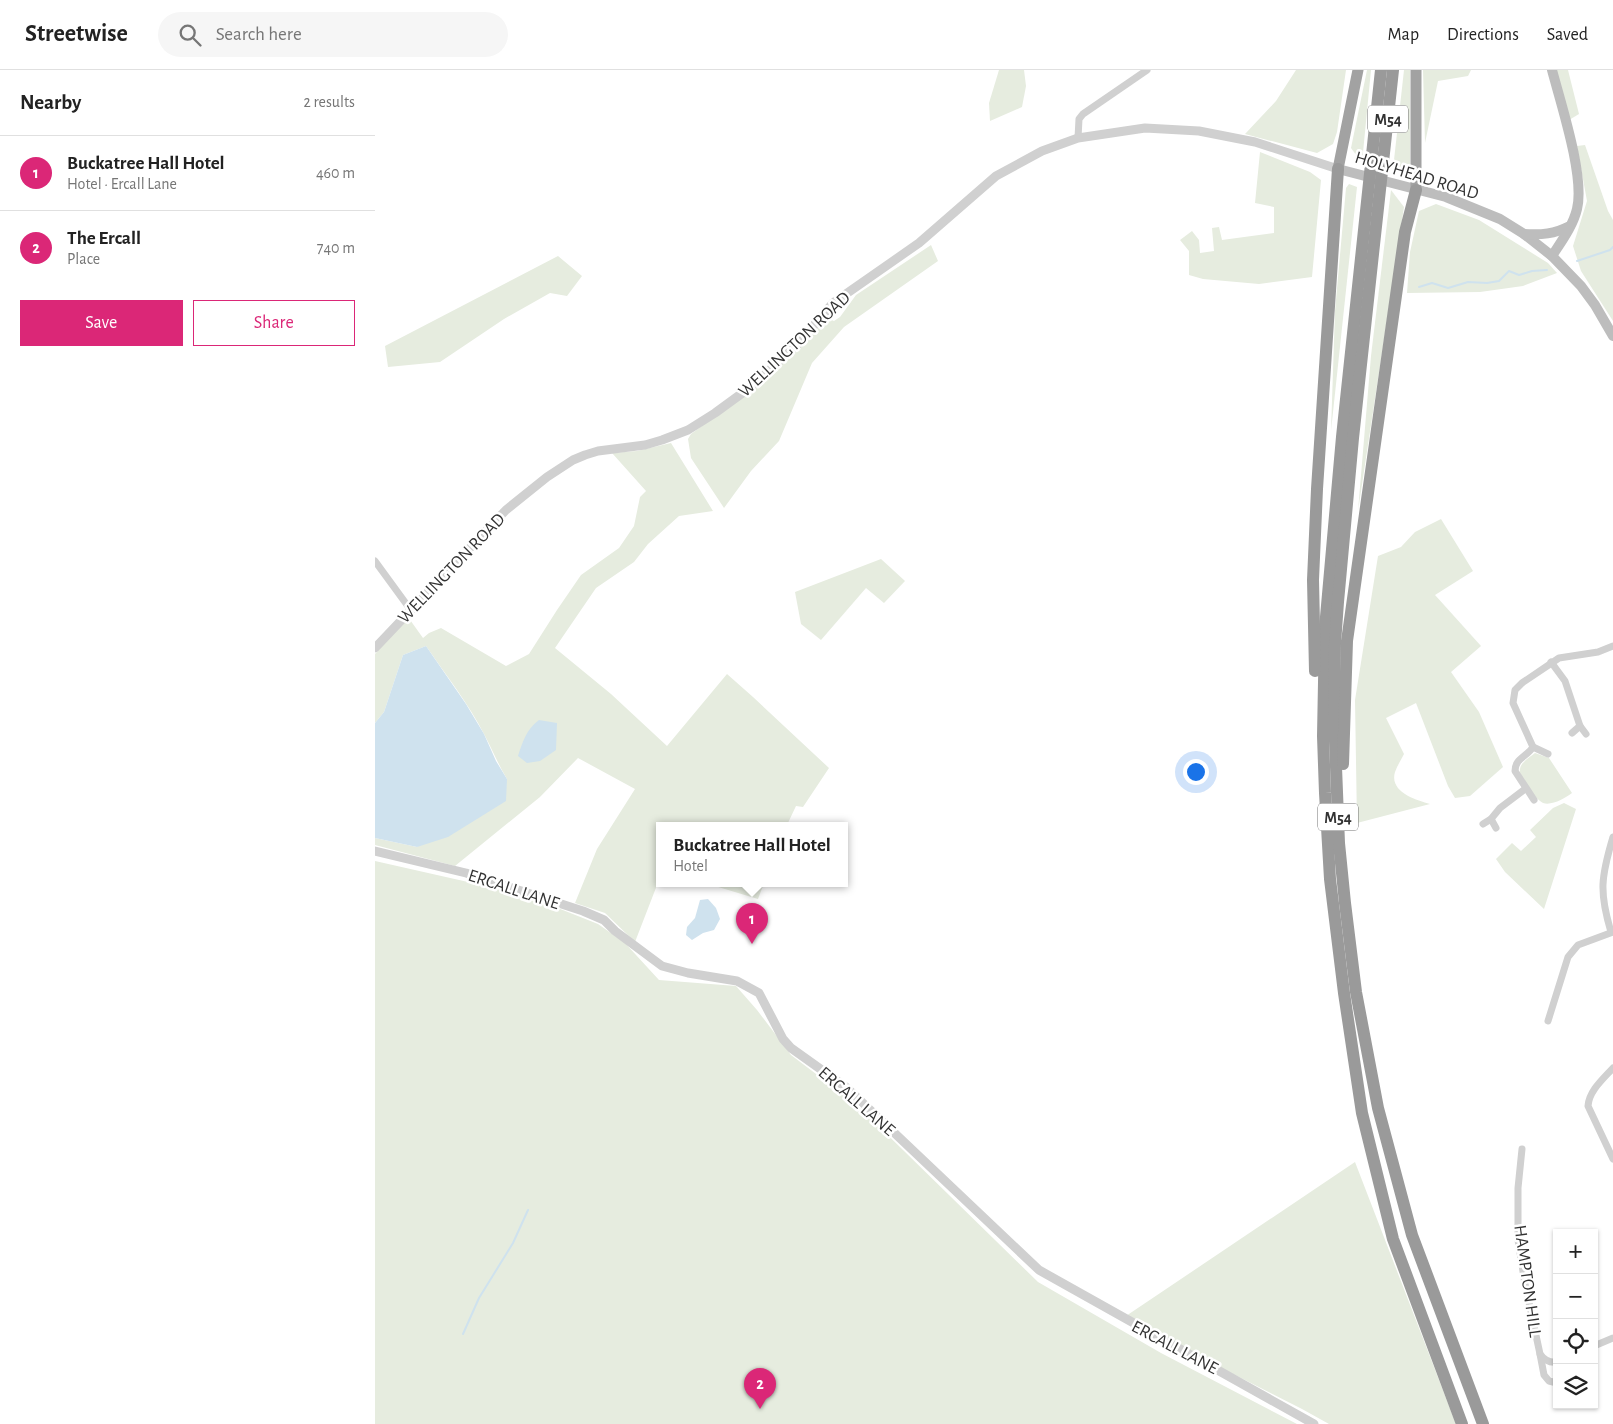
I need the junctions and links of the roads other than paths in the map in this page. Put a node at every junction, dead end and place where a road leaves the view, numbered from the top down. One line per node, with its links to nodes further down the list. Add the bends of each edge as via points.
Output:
1 (1147, 70): 7 (street, via 1083,114 1079,119)
2 (1358, 70): 9 (highway)
3 (1381, 70): 8 (highway, M54)
4 (1393, 70): 8 (highway, M54)
5 (1416, 70): 10 (highway)
6 (1552, 70): 12 (main road, via 1578,184 1577,208)
7 (1077, 138): 9 (street, WELLINGTON ROAD, via 1145,128 1199,131 1255,142); 17 (street, WELLINGTON ROAD, via 1042,151 996,176 919,243 833,303 797,345 715,414 662,440 585,455 547,477 506,510)
8 (1377, 167): 11 (highway, M54)
9 (1339, 169): 10 (main road, HOLYHEAD ROAD); 24 (highway, M54, via 1313,580 1315,677)
10 (1416, 190): 13 (main road, HOLYHEAD ROAD, via 1471,206); 34 (highway, M54, via 1405,232 1347,641 1343,771)
11 (1374, 192): 24 (highway, M54, via 1342,437 1325,628); 34 (highway, M54, via 1335,644 1336,788)
12 (1571, 226): 13 (main road, via 1544,235); 14 (main road)
13 (1524, 234): 14 (main road, HOLYHEAD ROAD)
14 (1552, 256): 15 (main road, HOLYHEAD ROAD, via 1581,286)
15 (1613, 336)
16 (375, 562): 17 (street)
17 (410, 609): 19 (street, WELLINGTON ROAD)
18 (1613, 646): 20 (street)
19 (375, 648)
20 (1551, 662): 21 (street, via 1565,681); 25 (street, via 1522,683 1513,697 1514,707)
21 (1580, 726): 22 (street); 23 (street)
22 (1571, 733)
23 (1586, 734)
24 (1323, 736): 46 (highway, M54, via 1330,879 1362,1113 1393,1239)
25 (1533, 747): 26 (street); 27 (street, via 1515,767)
26 (1548, 754)
27 (1525, 789): 28 (street); 29 (street)
28 (1534, 800)
29 (1491, 818): 30 (street); 31 (street)
30 (1483, 824)
31 (1496, 828)
32 (1613, 837): 35 (street, via 1602,891)
33 (375, 851): 45 (street, ERCALL LANE, via 466,873 583,911 604,920 662,966 737,981 759,993 791,1048 847,1088 1039,1270)
34 (1345, 903): 47 (highway, M54, via 1356,992 1378,1108 1412,1235)
35 (1612, 932): 36 (street, via 1578,946 1568,957)
36 (1548, 1020)
37 (1613, 1068): 39 (street, via 1595,1089 1588,1106)
38 (1522, 1149): 42 (street, HAMPTON HILL, via 1518,1188 1519,1240)
39 (1613, 1159)
40 (1613, 1338): 41 (street)
41 (1598, 1344)
42 (1540, 1354): 43 (street, HAMPTON HILL); 44 (street, HAMPTON HILL, via 1546,1378)
43 (1553, 1363)
44 (1553, 1382)
45 (1314, 1424)
46 (1462, 1424)
47 (1483, 1424)

